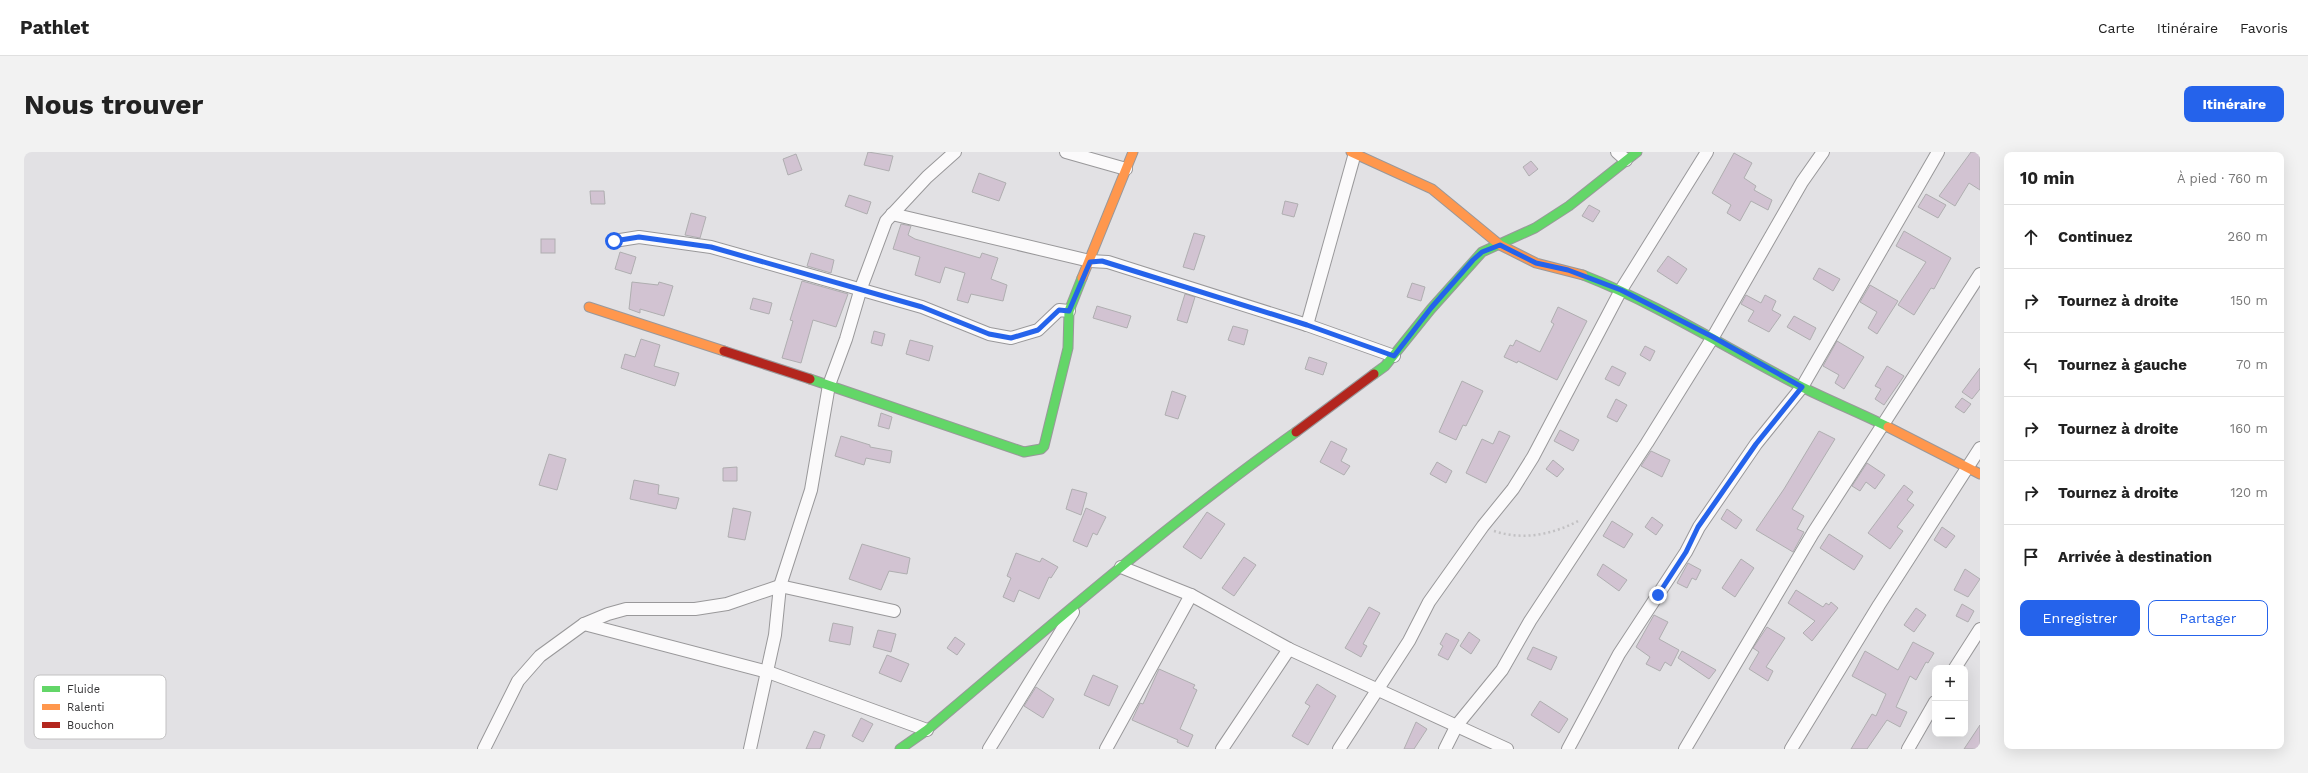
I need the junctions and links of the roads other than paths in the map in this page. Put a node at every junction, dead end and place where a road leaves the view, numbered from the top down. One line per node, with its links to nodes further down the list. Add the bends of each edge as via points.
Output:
1 (955, 152): 12 (street)
2 (1066, 152): 11 (street)
3 (1133, 152): 11 (street)
4 (1617, 152): 10 (street)
5 (1637, 152): 10 (street)
6 (1707, 152): 18 (street)
7 (1823, 152): 22 (street, via 1802,182)
8 (1938, 152): 25 (street)
9 (1353, 153): 14 (street, via 1432,190); 21 (street)
10 (1626, 160): 14 (street, via 1569,206 1535,228)
11 (1126, 169): 15 (street)
12 (892, 214): 15 (street); 17 (street, via 880,232)
13 (614, 241): 17 (street, via 639,237 711,247)
14 (1500, 245): 18 (street, via 1536,263 1568,270); 23 (street, via 1482,252 1473,260)
15 (1090, 262): 20 (street); 21 (street, via 1108,262)
16 (1980, 274): 26 (street)
17 (861, 288): 20 (street, via 922,307 989,334 1011,338 1038,330 1059,310); 24 (street, via 846,340)
18 (1621, 290): 22 (street); 40 (street, via 1533,457 1501,507 1483,526 1429,602 1409,641)
19 (589, 307): 24 (street)
20 (1069, 311): 24 (street, via 1068,348 1046,441 1041,449 1024,452)
21 (1307, 325): 23 (street)
22 (1713, 337): 25 (street); 42 (street, via 1647,443 1530,620 1502,670)
23 (1394, 356): 30 (street, via 1370,378 1236,475)
24 (829, 385): 31 (street, via 812,490)
25 (1802, 387): 26 (street); 53 (street, via 1756,444 1698,527 1686,552 1619,654)
26 (1884, 425): 28 (street); 54 (street, via 1814,533)
27 (1980, 448): 28 (street)
28 (1967, 468): 29 (street); 55 (street)
29 (1980, 474)
30 (1121, 567): 32 (street); 33 (street)
31 (780, 586): 34 (street); 35 (street, via 727,604 695,608 626,609); 39 (street)
32 (1191, 595): 37 (street); 48 (street)
33 (1078, 603): 43 (street); 47 (street)
34 (894, 611)
35 (584, 624): 39 (street); 44 (street, via 540,656 518,681)
36 (1980, 629): 38 (street)
37 (1289, 649): 40 (street); 49 (street)
38 (1957, 665)
39 (768, 672): 43 (street); 45 (street)
40 (1376, 690): 42 (street); 50 (street)
41 (1932, 707): 56 (street)
42 (1457, 725): 51 (street); 52 (street)
43 (927, 730): 46 (street)
44 (484, 749)
45 (750, 749)
46 (900, 749)
47 (989, 749)
48 (1106, 749)
49 (1222, 749)
50 (1339, 749)
51 (1445, 749)
52 (1507, 749)
53 (1568, 749)
54 (1685, 749)
55 (1791, 749)
56 (1908, 749)

